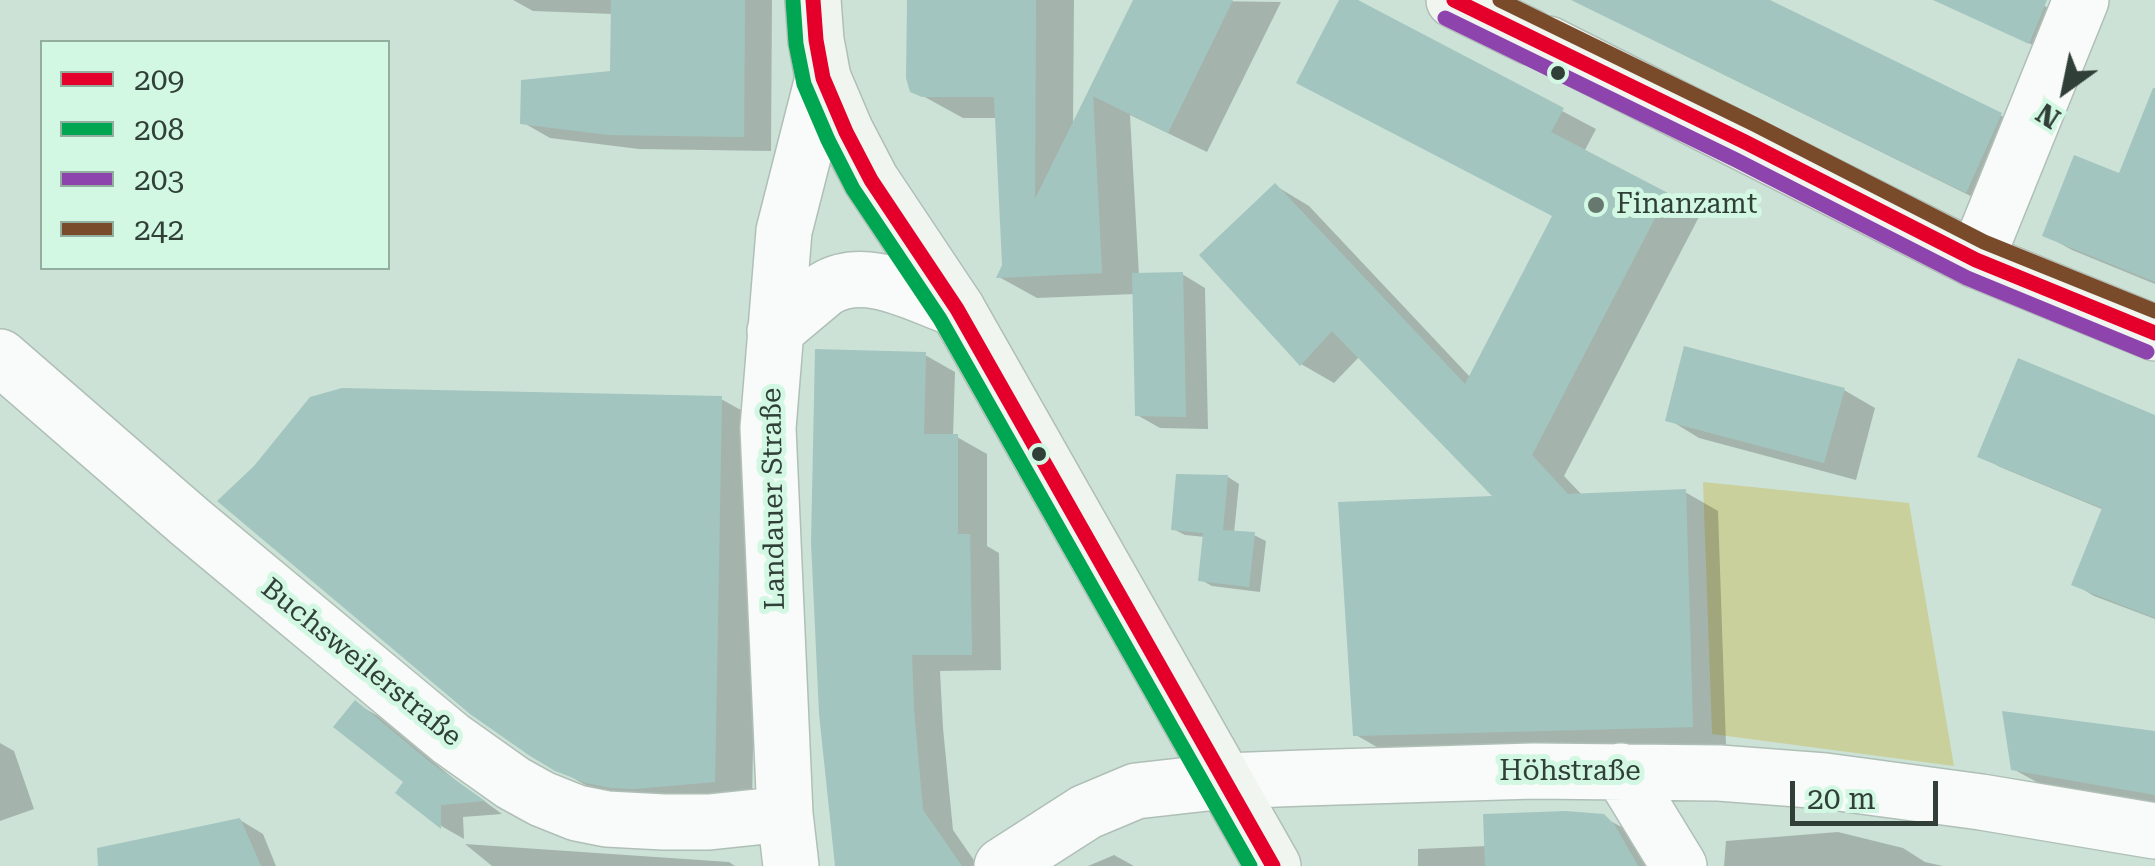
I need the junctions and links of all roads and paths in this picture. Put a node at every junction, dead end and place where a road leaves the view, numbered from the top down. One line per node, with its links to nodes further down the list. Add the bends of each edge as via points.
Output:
1 (813, 0): 4 (main road, Landauer Straße)
2 (1454, 0): 5 (main road)
3 (2081, 0): 5 (street)
4 (823, 78): 6 (main road, Landauer Straße, via 872,180); 7 (street, Landauer Straße, via 784,231)
5 (1976, 260): 8 (main road)
6 (957, 309): 7 (street, via 856,278 825,289); 11 (main road, Landauer Straße)
7 (775, 331): 13 (street, Landauer Straße, via 768,428)
8 (2155, 333)
9 (0, 357): 13 (street, Buchsweilerstraße, via 451,739 513,783 577,813 709,822)
10 (1621, 771): 11 (street, Höhstraße); 12 (street, Höhstraße, via 1825,780); 16 (street)
11 (1225, 781): 14 (street, Höhstraße, via 1136,791 1086,812); 15 (main road, Landauer Straße)
12 (2155, 831)
13 (788, 840)
14 (1002, 866)
15 (1273, 866)
16 (1679, 866)

